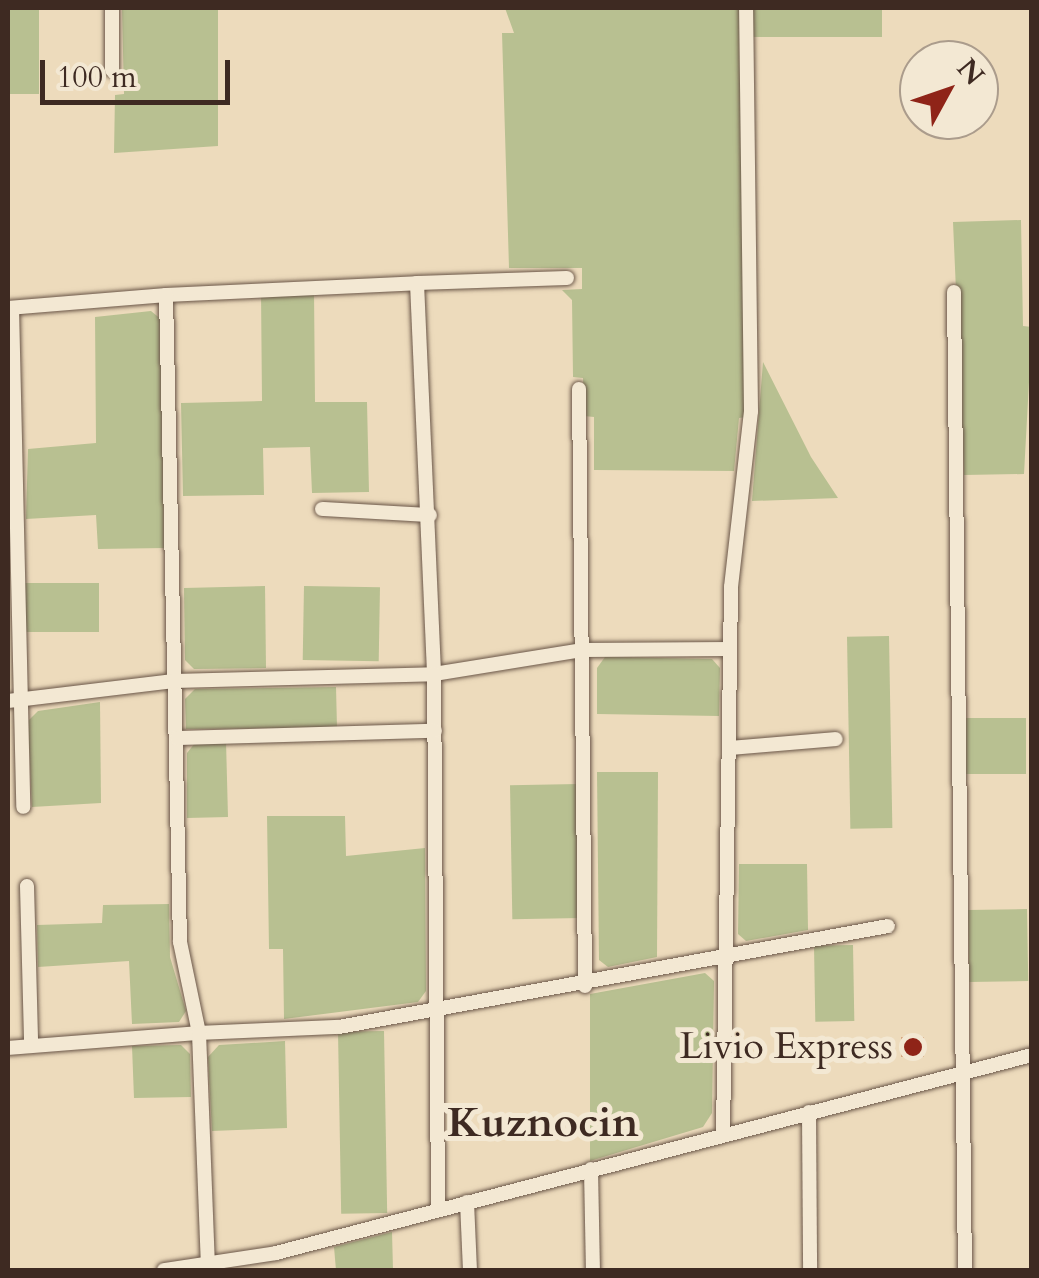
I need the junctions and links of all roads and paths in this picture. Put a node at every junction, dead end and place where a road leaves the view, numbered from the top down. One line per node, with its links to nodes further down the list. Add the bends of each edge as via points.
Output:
1 (112, 8): 3 (street)
2 (746, 8): 12 (street, via 750,432)
3 (112, 70)
4 (568, 278): 5 (street)
5 (417, 283): 7 (street); 11 (street)
6 (954, 292): 31 (street)
7 (166, 295): 8 (street); 15 (street)
8 (10, 308): 16 (street)
9 (579, 389): 13 (street)
10 (322, 509): 11 (street)
11 (430, 515): 14 (street)
12 (730, 649): 13 (street); 20 (street)
13 (583, 650): 14 (street); 25 (street)
14 (434, 674): 15 (street); 17 (street)
15 (174, 681): 16 (street); 18 (street)
16 (13, 701): 21 (street)
17 (435, 731): 18 (street); 26 (street)
18 (177, 738): 27 (street, via 180,942)
19 (836, 739): 20 (street)
20 (730, 748): 24 (street)
21 (23, 807)
22 (27, 886): 28 (street)
23 (888, 926): 24 (street)
24 (726, 956): 25 (street); 33 (street)
25 (585, 986): 26 (street)
26 (436, 1011): 27 (street, via 338,1027); 36 (street)
27 (198, 1033): 28 (street); 38 (street)
28 (30, 1043): 29 (street)
29 (8, 1048)
30 (1032, 1055): 31 (street)
31 (963, 1072): 32 (street); 44 (street)
32 (809, 1112): 33 (street); 43 (street)
33 (723, 1135): 34 (street)
34 (591, 1169): 35 (street); 42 (street)
35 (466, 1202): 36 (street); 41 (street)
36 (438, 1210): 37 (street)
37 (270, 1254): 38 (street); 40 (street)
38 (208, 1264): 39 (street)
39 (164, 1270)
40 (272, 1270)
41 (470, 1270)
42 (592, 1270)
43 (810, 1270)
44 (965, 1270)

